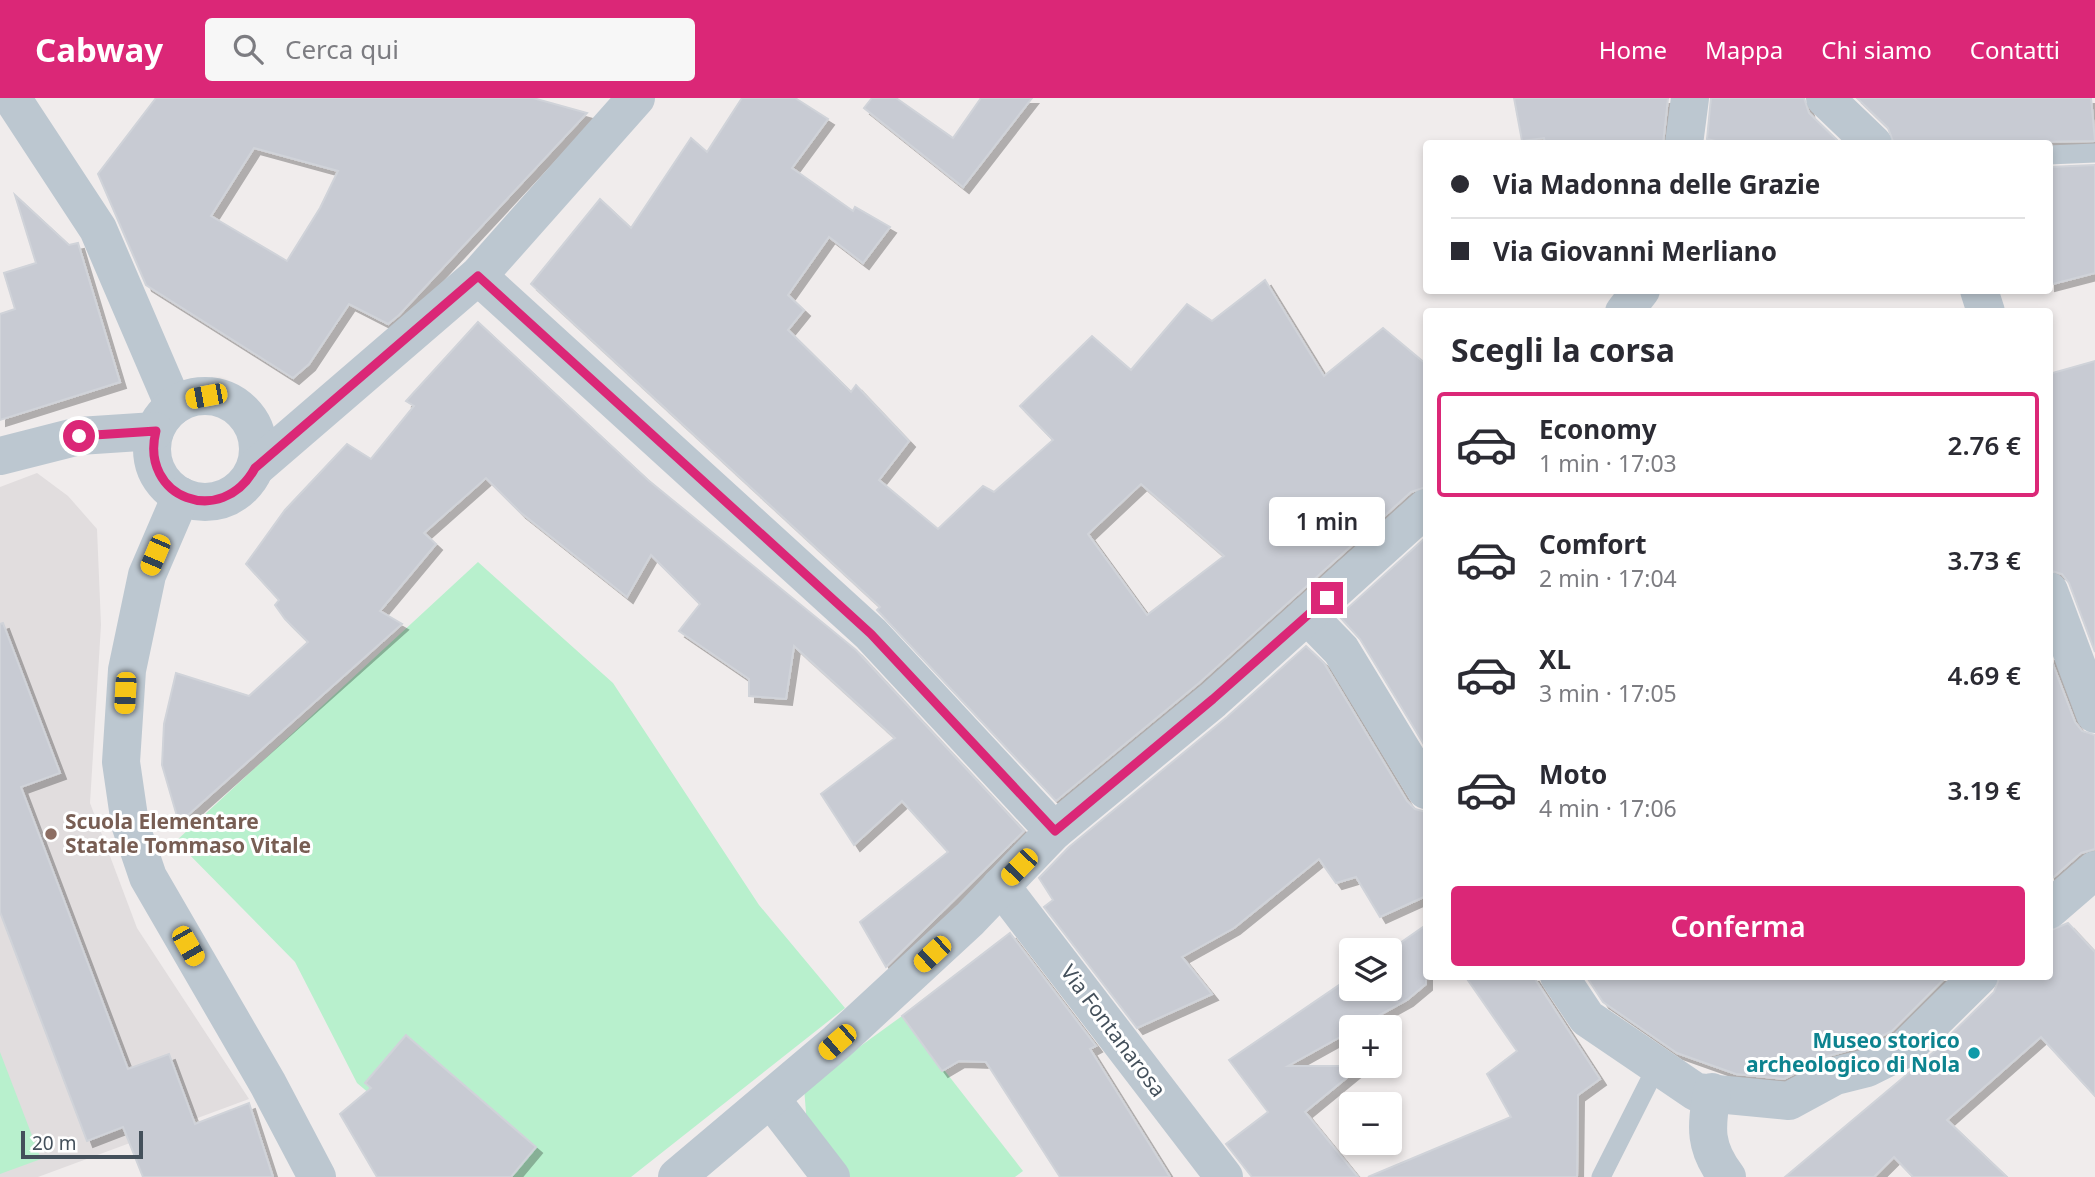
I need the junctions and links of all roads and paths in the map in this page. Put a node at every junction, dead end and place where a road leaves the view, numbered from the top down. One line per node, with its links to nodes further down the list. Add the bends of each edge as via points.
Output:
1 (12, 98): 12 (street, via 98,229)
2 (636, 98): 9 (street)
3 (1690, 98): 5 (street)
4 (1825, 98): 6 (street)
5 (1685, 140)
6 (1869, 140)
7 (2095, 153): 8 (lane)
8 (2053, 155)
9 (478, 276): 14 (street); 21 (street, via 871,634)
10 (1638, 294): 11 (street)
11 (1627, 308)
12 (165, 419): 13 (street); 14 (street, via 189,399 206,396 238,407 250,419 256,435); 15 (street, via 153,457 167,486)
13 (0, 456)
14 (255, 468): 15 (street, via 242,487 228,496 196,501)
15 (181, 496): 30 (street, via 147,575 127,670 121,762 130,824 148,877)
16 (1423, 511): 18 (street)
17 (2053, 602): 19 (street)
18 (1307, 615): 20 (street, via 1341,650); 21 (street)
19 (2095, 714)
20 (1423, 785)
21 (1055, 831): 23 (street)
22 (2095, 870): 24 (street)
23 (1001, 886): 29 (street); 33 (street, Via Fontanarosa)
24 (2053, 907)
25 (1562, 980): 27 (street, via 1587,1018)
26 (1975, 980): 28 (street, via 1905,1049 1867,1068 1835,1076 1789,1101)
27 (1657, 1066): 28 (street, via 1696,1092); 34 (lane)
28 (1712, 1092): 35 (street, via 1707,1125 1711,1157)
29 (771, 1099): 31 (street); 32 (street)
30 (317, 1177)
31 (677, 1177)
32 (831, 1177)
33 (1224, 1177)
34 (1601, 1177)
35 (1727, 1177)

